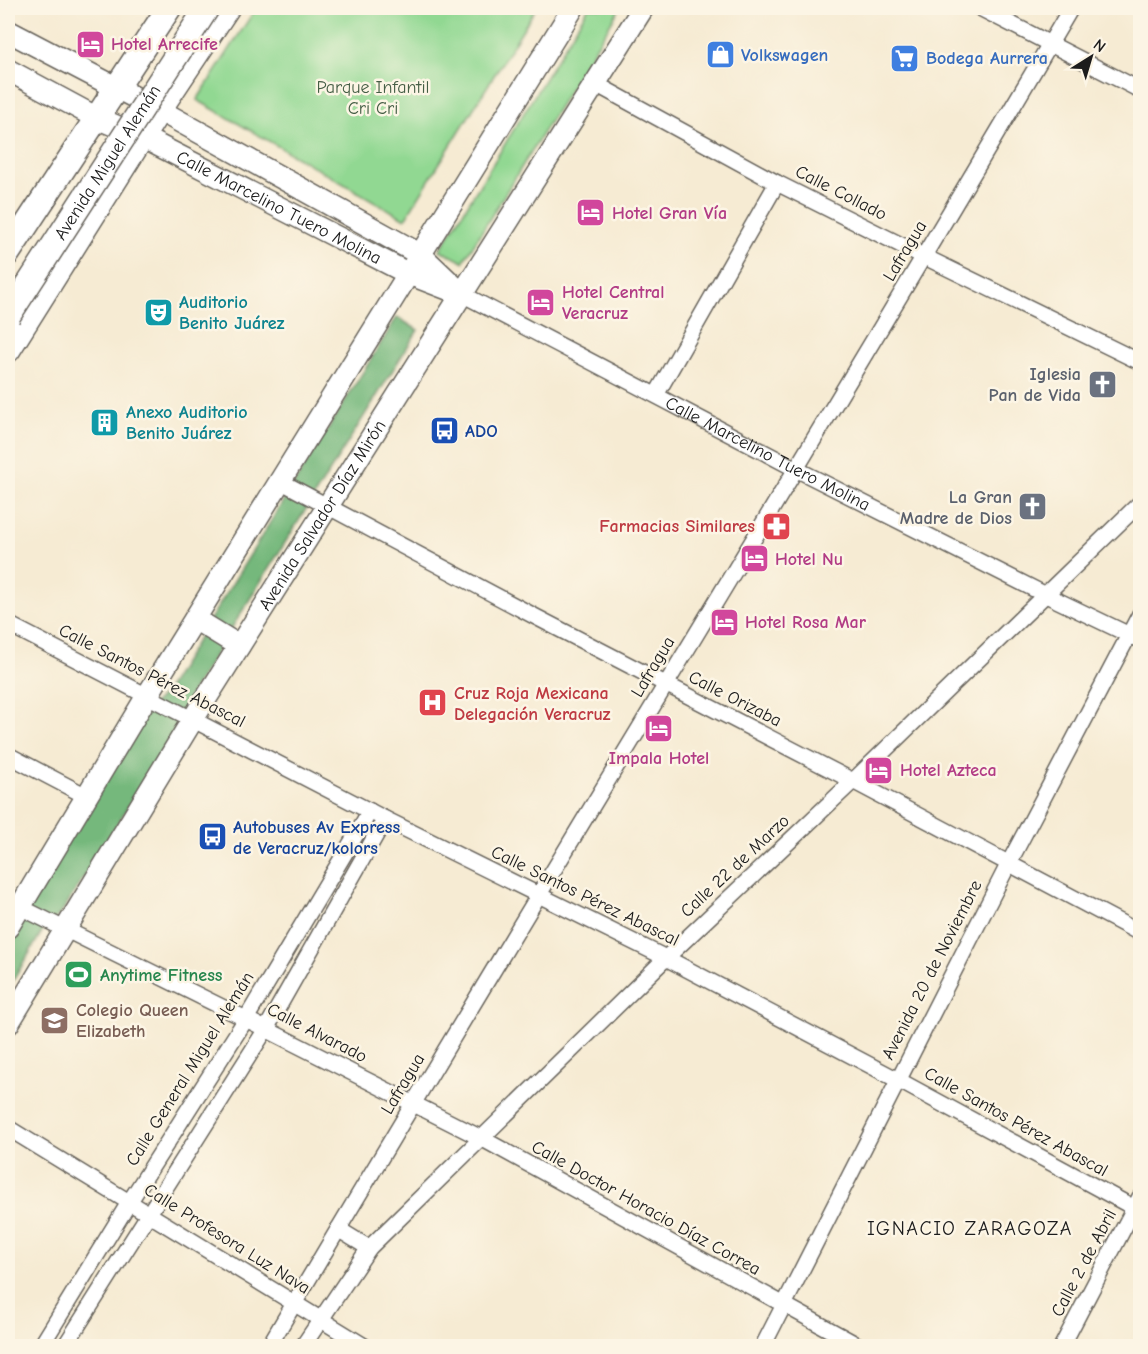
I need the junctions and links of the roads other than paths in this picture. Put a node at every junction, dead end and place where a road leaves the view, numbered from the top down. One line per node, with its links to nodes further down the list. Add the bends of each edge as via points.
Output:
1 (189, 8): 26 (main road, Avenida Miguel Alemán)
2 (207, 8): 28 (main road, Avenida Miguel Alemán, bridge)
3 (227, 8): 11 (main road)
4 (573, 8): 23 (main road)
5 (643, 8): 13 (main road, Avenida Salvador Díaz Mirón)
6 (981, 8): 10 (street)
7 (1071, 8): 10 (street, Lafragua)
8 (163, 16): 11 (main road, via 165,39 179,48); 14 (main road)
9 (8, 31): 14 (main road, Calle Marcelino Tuero Molina)
10 (1050, 44): 15 (street); 24 (street, Lafragua)
11 (201, 47): 16 (main road)
12 (8, 70): 17 (main road, Calle Marcelino Tuero Molina)
13 (594, 83): 19 (street, Calle Collado); 27 (main road, Avenida Salvador Díaz Mirón)
14 (116, 89): 16 (main road, Calle Marcelino Tuero Molina); 17 (main road)
15 (1140, 90)
16 (159, 110): 18 (main road); 23 (main road, Calle Marcelino Tuero Molina)
17 (97, 118): 18 (main road, Calle Marcelino Tuero Molina); 20 (main road)
18 (142, 137): 21 (main road); 25 (main road, Calle Marcelino Tuero Molina)
19 (777, 183): 24 (street, Calle Collado); 31 (street)
20 (54, 184): 21 (main road, via 74,178 94,192); 22 (main road)
21 (96, 209): 29 (main road)
22 (8, 253)
23 (421, 255): 25 (main road); 27 (main road, Calle Marcelino Tuero Molina)
24 (925, 257): 30 (street, Calle Collado); 32 (street, Lafragua)
25 (409, 274): 27 (main road, Calle Marcelino Tuero Molina); 33 (main road)
26 (8, 291)
27 (462, 294): 31 (street, Calle Marcelino Tuero Molina); 35 (main road, Avenida Salvador Díaz Mirón)
28 (8, 316)
29 (8, 350)
30 (1140, 362)
31 (656, 395): 32 (street, Calle Marcelino Tuero Molina)
32 (796, 469): 36 (street, Calle Marcelino Tuero Molina); 42 (street, Lafragua)
33 (280, 481): 35 (street, Calle Orizaba); 38 (main road)
34 (1140, 503): 36 (street, Calle 22 de Marzo)
35 (327, 507): 41 (main road, Avenida Salvador Díaz Mirón); 42 (street, Calle Orizaba)
36 (1044, 594): 40 (street, Calle Marcelino Tuero Molina); 46 (street, Calle 22 de Marzo)
37 (1140, 614): 40 (street, Avenida 20 de Noviembre)
38 (195, 619): 41 (main road); 43 (main road)
39 (8, 624): 43 (street, Calle Santos Pérez Abascal)
40 (1135, 637): 50 (street, Avenida 20 de Noviembre)
41 (239, 646): 44 (main road, Avenida Salvador Díaz Mirón)
42 (665, 685): 46 (street, Calle Orizaba); 51 (street, Lafragua)
43 (147, 696): 44 (street, Calle Santos Pérez Abascal); 47 (main road)
44 (193, 719): 48 (street, Calle Santos Pérez Abascal); 54 (main road, Avenida Salvador Díaz Mirón)
45 (8, 755): 47 (street)
46 (853, 781): 50 (street, Calle Orizaba); 56 (street, Calle 22 de Marzo)
47 (88, 796): 52 (main road)
48 (370, 811): 49 (street, Calle Santos Pérez Abascal); 57 (street, Calle General Miguel Alemán)
49 (385, 819): 51 (street, Calle Santos Pérez Abascal); 59 (street)
50 (1009, 863): 55 (street, Calle Orizaba); 60 (street, Avenida 20 de Noviembre)
51 (539, 896): 56 (street, Calle Santos Pérez Abascal); 61 (street, Lafragua)
52 (14, 904): 53 (main road); 54 (street, Calle Alvarado)
53 (8, 927)
54 (67, 929): 57 (street, Calle Alvarado); 58 (main road, Avenida Salvador Díaz Mirón)
55 (1140, 933)
56 (666, 958): 60 (street, Calle Santos Pérez Abascal); 63 (street, Calle 22 de Marzo)
57 (246, 1018): 59 (street, Calle Alvarado); 64 (street, Calle General Miguel Alemán)
58 (8, 1024)
59 (266, 1029): 61 (street, Calle Alvarado); 66 (street)
60 (898, 1080): 65 (street, Calle Santos Pérez Abascal); 70 (street, Avenida 20 de Noviembre)
61 (414, 1104): 63 (street, Calle Doctor Horacio Díaz Correa); 67 (street, Lafragua)
62 (8, 1128): 64 (street, Calle Profesora Luz Nava)
63 (481, 1138): 68 (street, Calle 22 de Marzo); 70 (street, Calle Doctor Horacio Díaz Correa)
64 (130, 1202): 66 (street, Calle Profesora Luz Nava); 72 (street, Calle General Miguel Alemán)
65 (1138, 1205): 79 (street, Calle 2 de Abril)
66 (149, 1213): 69 (street, Calle Profesora Luz Nava); 73 (street)
67 (338, 1229): 68 (street); 69 (street, Lafragua)
68 (369, 1248): 71 (street, Calle 22 de Marzo)
69 (295, 1304): 71 (street, Calle Profesora Luz Nava); 74 (street, Lafragua)
70 (784, 1306): 77 (street, Avenida 20 de Noviembre); 78 (street, Calle Doctor Horacio Díaz Correa)
71 (319, 1319): 75 (street); 76 (street, Calle Profesora Luz Nava)
72 (41, 1347)
73 (65, 1347)
74 (269, 1347)
75 (303, 1347)
76 (364, 1347)
77 (763, 1347)
78 (859, 1347)
79 (1062, 1347)

